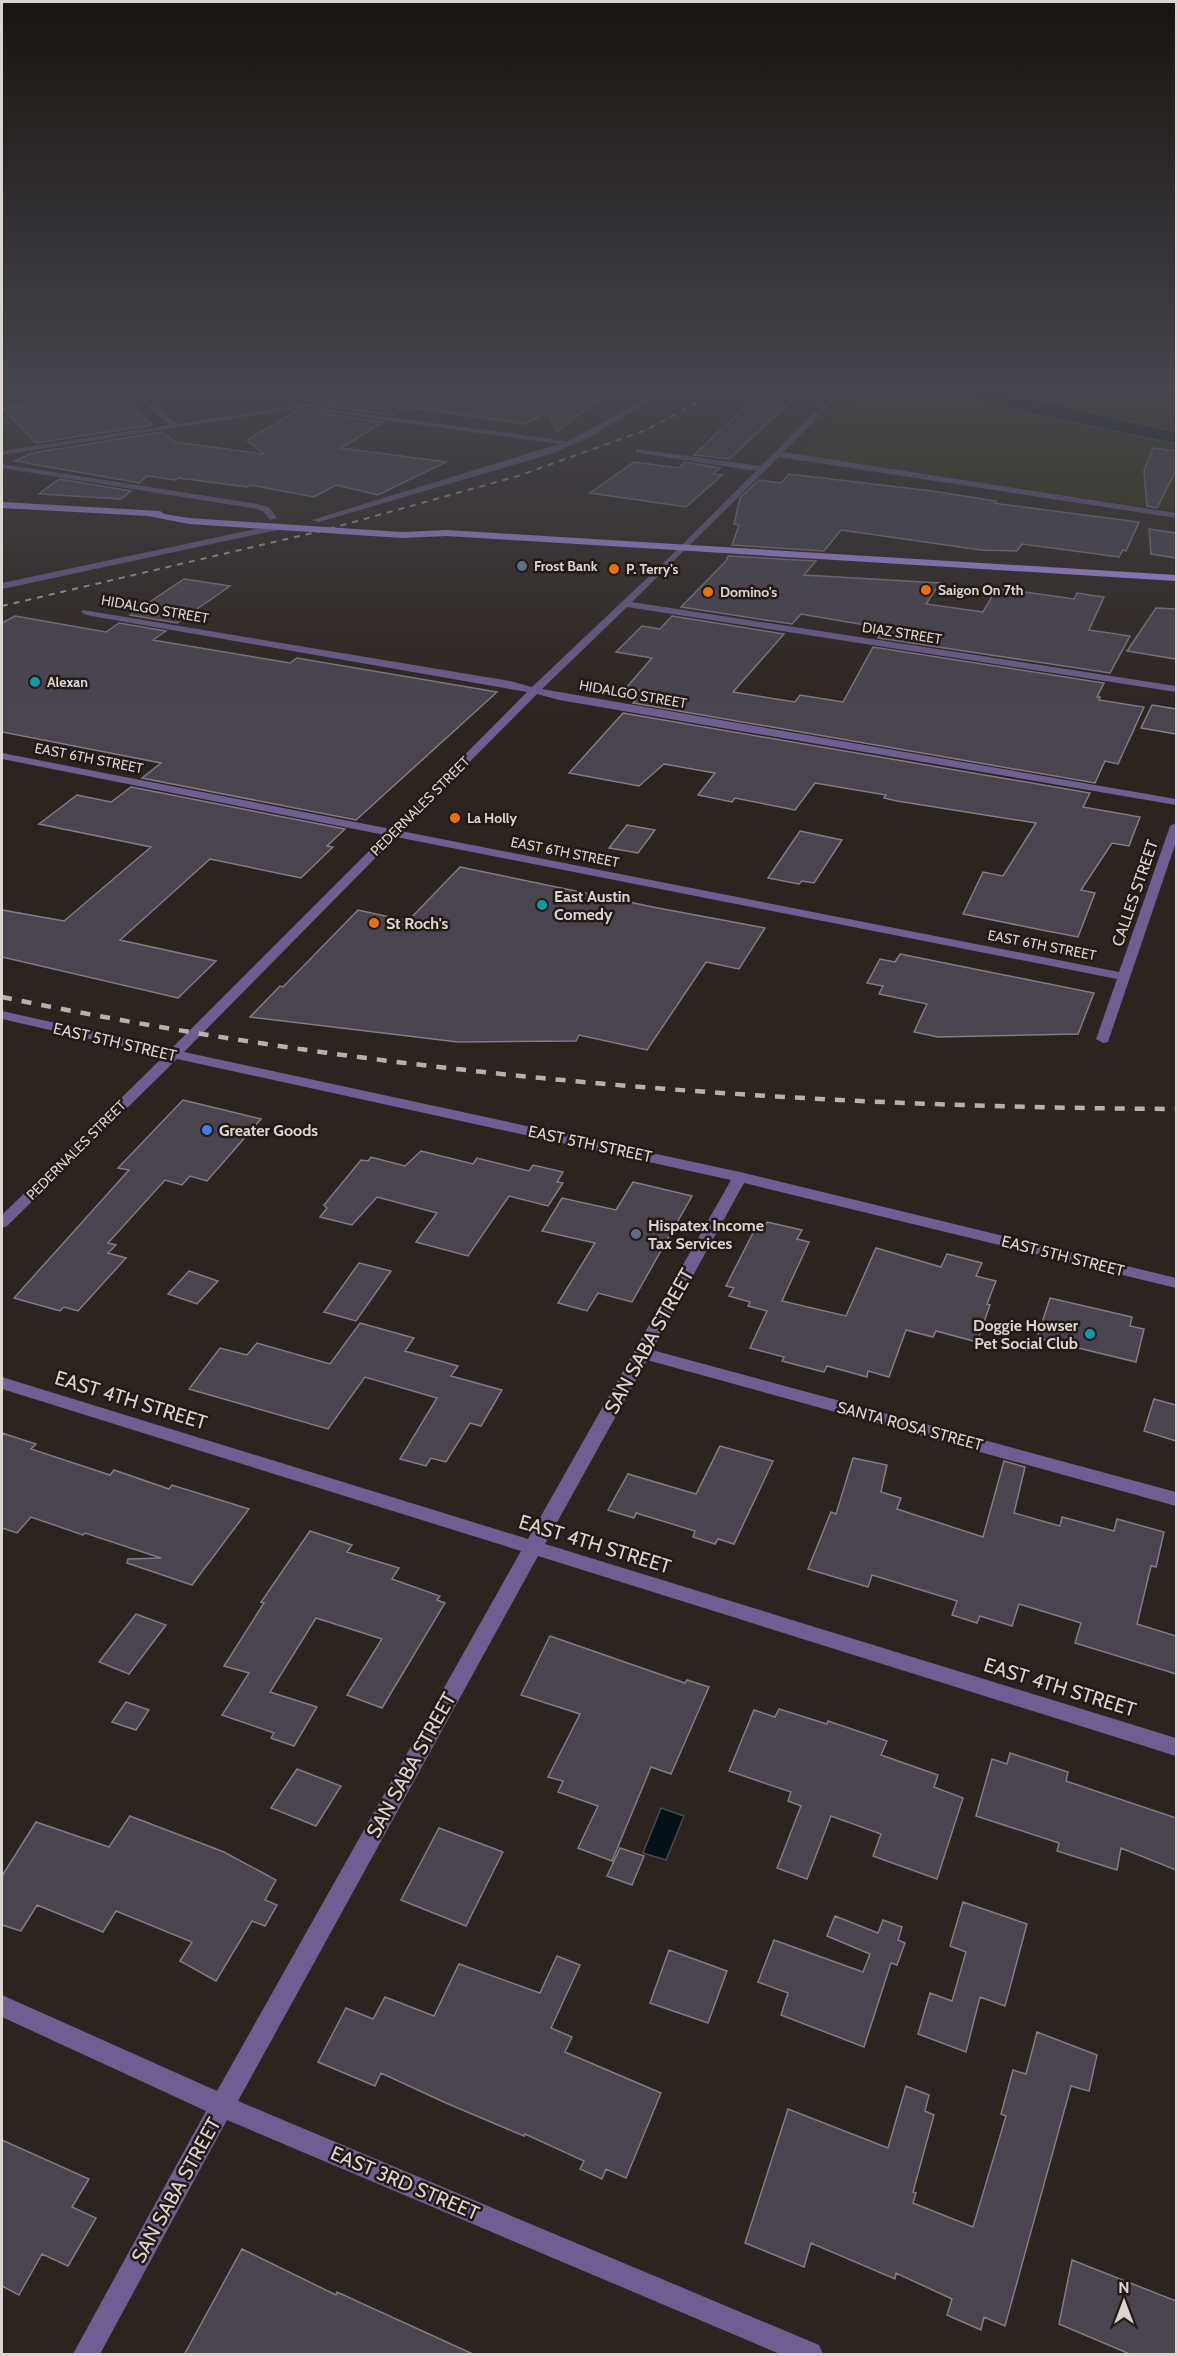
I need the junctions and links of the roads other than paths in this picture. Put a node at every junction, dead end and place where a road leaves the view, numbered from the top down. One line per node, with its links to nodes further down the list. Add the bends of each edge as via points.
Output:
1 (220, 501): 8 (street, via 258,507)
2 (381, 501): 9 (street)
3 (730, 501): 12 (street, PEDERNALES STREET)
4 (1079, 501): 7 (street)
5 (2, 505): 6 (main road)
6 (152, 515): 8 (main road, via 199,513); 10 (main road)
7 (1176, 516)
8 (273, 518): 9 (main road)
9 (316, 520): 11 (main road, via 409,526)
10 (279, 527): 11 (main road, via 402,535); 14 (street)
11 (447, 533): 12 (main road)
12 (684, 548): 13 (main road); 15 (street, PEDERNALES STREET)
13 (1176, 578)
14 (2, 586)
15 (624, 604): 17 (street, DIAZ STREET); 18 (street, PEDERNALES STREET)
16 (86, 612): 18 (street, HIDALGO STREET)
17 (1176, 688)
18 (534, 691): 20 (street, HIDALGO STREET); 22 (street, PEDERNALES STREET)
19 (2, 756): 22 (street, EAST 6TH STREET)
20 (1176, 802)
21 (1176, 826): 23 (street, CALLES STREET)
22 (392, 833): 23 (street, EAST 6TH STREET); 26 (street, PEDERNALES STREET)
23 (1124, 976): 25 (street, CALLES STREET)
24 (2, 1016): 26 (street, EAST 5TH STREET)
25 (1103, 1039)
26 (172, 1055): 27 (street, EAST 5TH STREET); 28 (street, PEDERNALES STREET)
27 (740, 1177): 29 (street, EAST 5TH STREET); 30 (street, SAN SABA STREET)
28 (3, 1218)
29 (1176, 1283)
30 (643, 1353): 32 (street, SANTA ROSA STREET); 33 (street, SAN SABA STREET)
31 (2, 1383): 33 (street, EAST 4TH STREET)
32 (1176, 1499)
33 (531, 1548): 34 (street, EAST 4TH STREET); 36 (street, SAN SABA STREET)
34 (1176, 1747)
35 (2, 2006): 36 (street, EAST 3RD STREET)
36 (222, 2106): 37 (street, SAN SABA STREET); 38 (street, EAST 3RD STREET)
37 (86, 2355)
38 (810, 2355)

